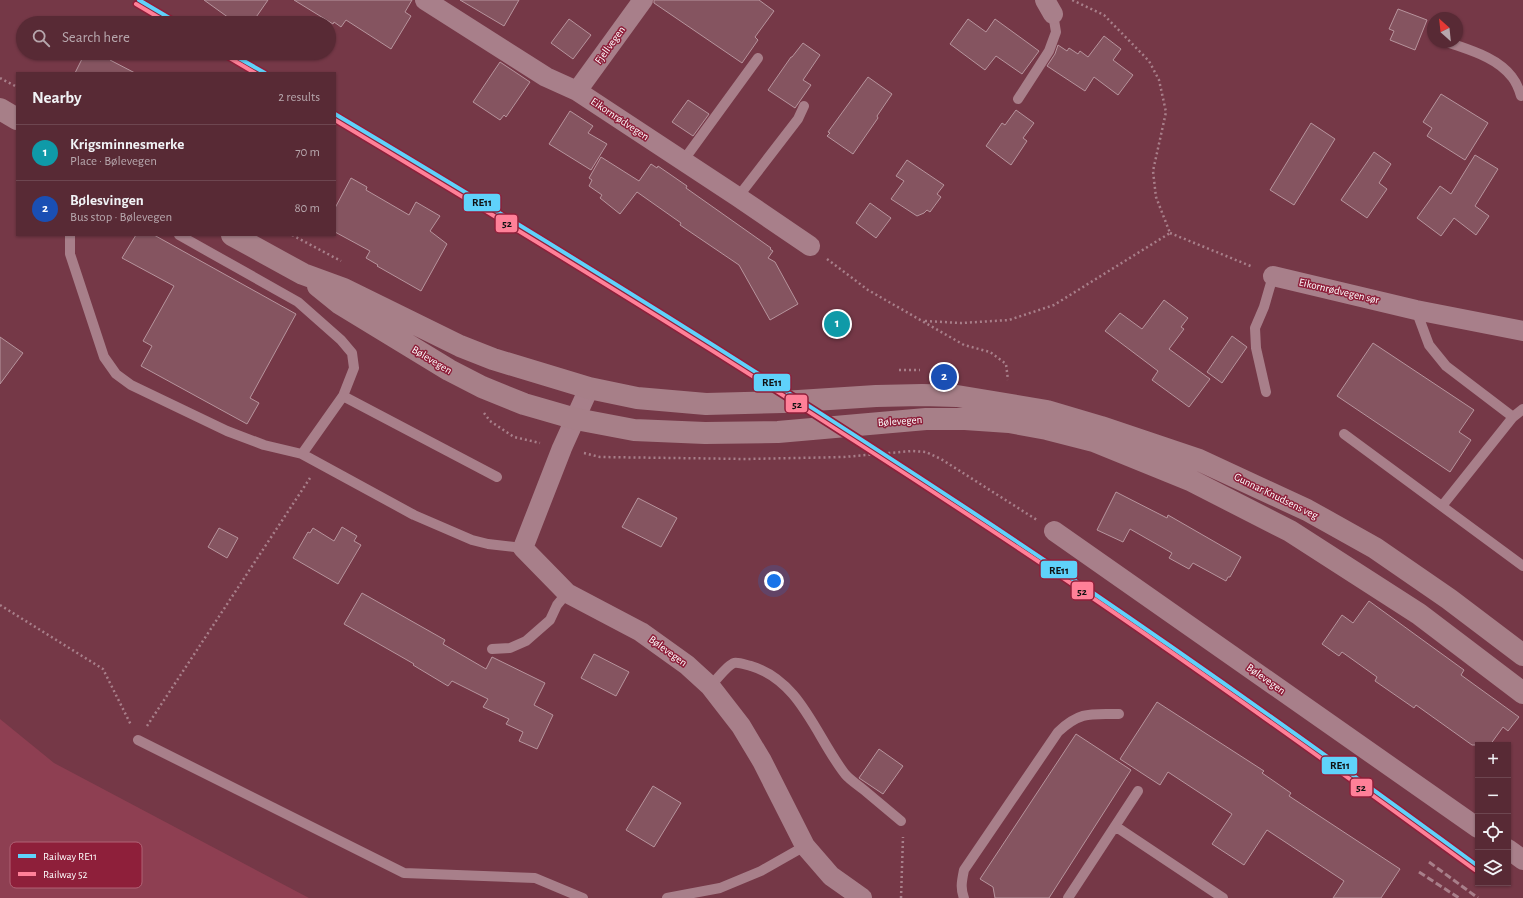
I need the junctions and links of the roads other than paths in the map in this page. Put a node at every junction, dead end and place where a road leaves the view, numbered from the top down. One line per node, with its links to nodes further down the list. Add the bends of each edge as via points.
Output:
1 (643, 0): 6 (street, Fjellvegen)
2 (433, 2): 6 (street, Eikornrødvegen, via 546,77)
3 (1049, 7): 8 (lane, via 1056,32 1049,51)
4 (1463, 48): 7 (lane, via 1498,64 1511,76 1521,96)
5 (758, 58): 12 (lane)
6 (577, 91): 12 (street, Eikornrødvegen)
7 (1523, 95)
8 (1018, 100)
9 (804, 106): 13 (lane, via 798,119)
10 (0, 109): 11 (main road)
11 (16, 118)
12 (683, 160): 13 (street, Eikornrødvegen)
13 (738, 197): 17 (street, Eikornrødvegen)
14 (70, 236): 30 (lane, via 70,254 104,357 116,374 131,385 227,431 264,445)
15 (181, 236): 24 (lane, via 298,302 341,340 352,353 354,368)
16 (234, 236): 18 (main road, Bølevegen)
17 (810, 246)
18 (304, 274): 22 (main road, Bølevegen, via 344,288 460,346 493,359); 28 (main road, Bølevegen, via 339,303 449,370 524,404)
19 (1274, 276): 20 (street, Eikornrødvegen sør); 23 (lane, via 1255,328 1256,348)
20 (1416, 310): 21 (street, Eikornrødvegen sør); 27 (lane, via 1429,345 1446,366)
21 (1523, 331)
22 (589, 388): 25 (main road, Bølevegen, via 637,398 706,404 922,395 957,396); 28 (street)
23 (1266, 392)
24 (343, 396): 30 (lane); 31 (lane)
25 (998, 402): 38 (main road, Gunnar Knudsens veg, via 1047,411 1199,460 1307,510 1375,548 1449,599)
26 (1523, 409): 27 (lane)
27 (1513, 417): 32 (lane)
28 (576, 419): 34 (street); 40 (main road, Bølevegen, via 634,430 705,433 778,432 926,419 1009,422 1094,441 1190,480 1290,531 1419,614)
29 (1344, 434): 32 (lane)
30 (302, 454): 34 (lane, via 414,515 472,540)
31 (497, 476)
32 (1442, 506): 35 (lane)
33 (1054, 531): 46 (street, Bølevegen)
34 (523, 548): 36 (street, Bølevegen)
35 (1523, 566)
36 (567, 593): 37 (lane, via 550,620 526,641 510,648); 39 (street, Bølevegen, via 641,632 687,665)
37 (492, 649)
38 (1523, 655)
39 (710, 686): 44 (lane, via 733,663 756,668 781,682 800,703 847,776); 47 (street, Bølevegen, via 741,726 762,761)
40 (1523, 693)
41 (1119, 714): 53 (lane, via 1086,714 1069,722 1058,732 964,870 961,892)
42 (138, 740): 50 (lane, via 404,873 536,878)
43 (1138, 791): 45 (lane)
44 (901, 821)
45 (1115, 826): 54 (lane); 55 (lane)
46 (1475, 826)
47 (805, 846): 51 (lane, via 761,871 720,888); 52 (street, Bølevegen, via 831,876)
48 (1509, 850): 49 (street)
49 (1523, 860)
50 (583, 898)
51 (667, 898)
52 (862, 898)
53 (964, 898)
54 (1068, 898)
55 (1223, 898)

